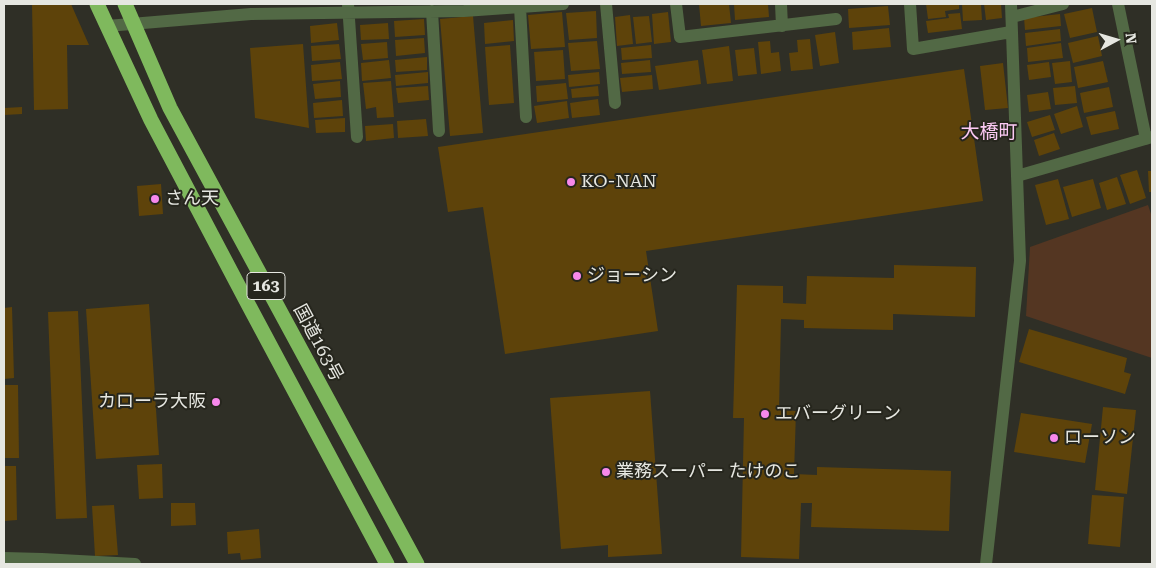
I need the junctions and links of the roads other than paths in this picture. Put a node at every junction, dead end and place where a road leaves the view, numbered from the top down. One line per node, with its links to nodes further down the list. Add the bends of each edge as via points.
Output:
1 (97, 4): 18 (highway, 163)
2 (125, 4): 17 (highway, 国道163号 / 163)
3 (563, 4): 12 (street)
4 (606, 4): 21 (street)
5 (676, 4): 19 (street, via 680,37)
6 (781, 4): 19 (street)
7 (910, 4): 20 (street, via 913,49)
8 (1011, 4): 15 (street)
9 (1063, 4): 15 (street)
10 (1118, 4): 25 (street)
11 (493, 6): 12 (street); 14 (street)
12 (520, 7): 22 (street)
13 (348, 8): 14 (street); 17 (street); 24 (street)
14 (437, 9): 23 (street)
15 (1012, 17): 20 (street)
16 (836, 19): 19 (street)
17 (133, 23): 18 (street); 31 (highway, 国道163号 / 163, via 170,108)
18 (107, 26): 30 (highway, 163, via 151,120)
19 (782, 26)
20 (1011, 32): 26 (street)
21 (615, 103)
22 (526, 117)
23 (439, 131)
24 (357, 137)
25 (1149, 138): 26 (street)
26 (1017, 176): 32 (street, via 1020,261)
27 (4, 558): 28 (street)
28 (42, 561): 29 (street)
29 (135, 564)
30 (387, 564)
31 (417, 564)
32 (986, 564)

